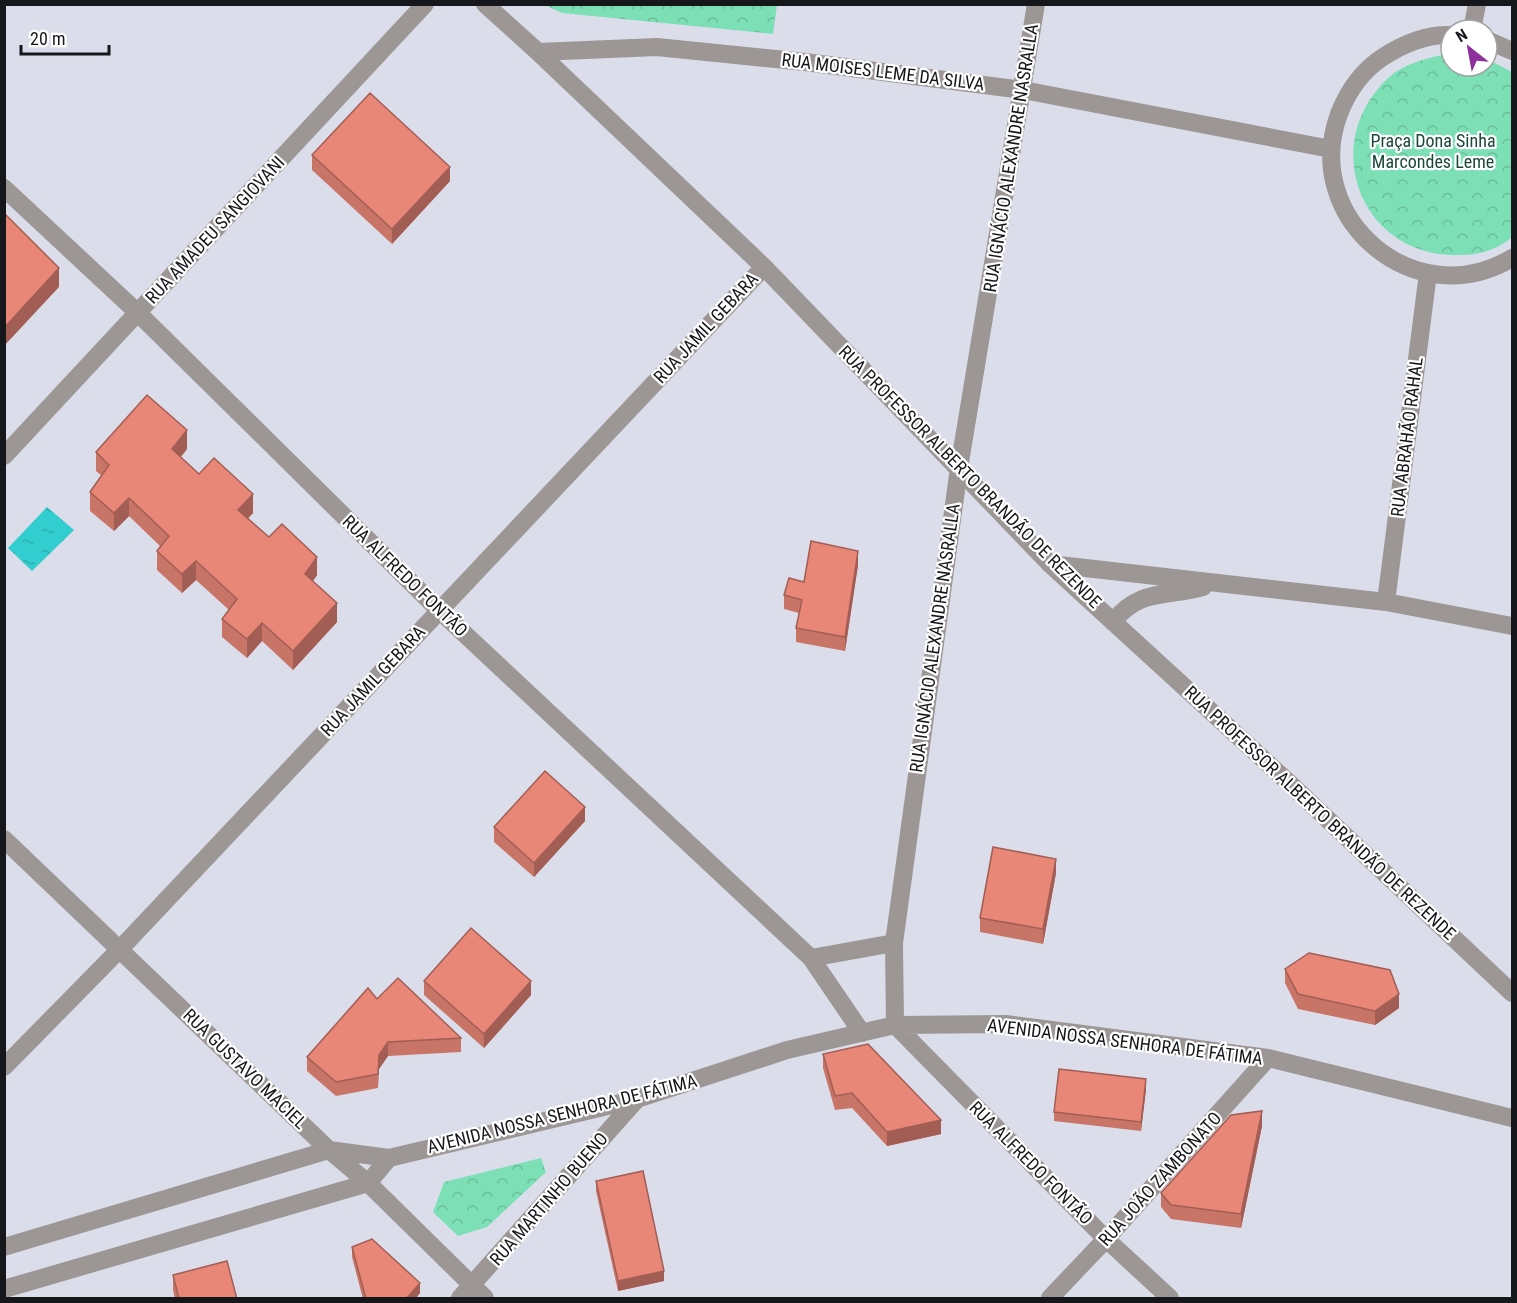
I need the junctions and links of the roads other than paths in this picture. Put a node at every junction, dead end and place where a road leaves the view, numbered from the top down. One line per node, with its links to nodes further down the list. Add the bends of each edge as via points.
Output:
1 (425, 4): 12 (street, RUA AMADEU SANGIOVANI)
2 (485, 4): 5 (street, RUA PROFESSOR ALBERTO BRANDÃO DE REZENDE)
3 (1036, 4): 6 (street, RUA IGNÁCIO ALEXANDRE NASRALLA)
4 (1439, 36): 7 (street, via 1420,38 1397,48 1358,80 1344,102)
5 (538, 52): 6 (street, RUA MOISES LEME DA SILVA, via 657,47); 10 (street, RUA PROFESSOR ALBERTO BRANDÃO DE REZENDE)
6 (1023, 90): 7 (street, RUA MOISES LEME DA SILVA); 14 (street, RUA IGNÁCIO ALEXANDRE NASRALLA)
7 (1331, 149): 11 (street, via 1339,198 1359,232 1383,254)
8 (4, 188): 12 (street, RUA ALFREDO FONTÃO)
9 (1512, 258): 11 (street, via 1480,272 1454,276)
10 (764, 267): 14 (street, RUA PROFESSOR ALBERTO BRANDÃO DE REZENDE); 18 (street, RUA JAMIL GEBARA)
11 (1428, 273): 17 (street, RUA ABRAHÃO RAHAL)
12 (138, 313): 13 (street, RUA AMADEU SANGIOVANI); 18 (street, RUA ALFREDO FONTÃO)
13 (4, 456)
14 (959, 468): 15 (street, RUA PROFESSOR ALBERTO BRANDÃO DE REZENDE); 22 (street, RUA IGNÁCIO ALEXANDRE NASRALLA)
15 (1050, 564): 16 (street); 19 (street, RUA PROFESSOR ALBERTO BRANDÃO DE REZENDE)
16 (1217, 584): 17 (street); 19 (street, via 1147,596 1123,609)
17 (1386, 602): 20 (street)
18 (439, 610): 23 (street, RUA JAMIL GEBARA); 24 (street, RUA ALFREDO FONTÃO)
19 (1113, 622): 25 (street, RUA PROFESSOR ALBERTO BRANDÃO DE REZENDE)
20 (1512, 626)
21 (4, 839): 23 (street, RUA GUSTAVO MACIEL)
22 (894, 943): 24 (street); 26 (street, RUA IGNÁCIO ALEXANDRE NASRALLA)
23 (120, 949): 29 (street, RUA JAMIL GEBARA); 32 (street, RUA GUSTAVO MACIEL)
24 (811, 958): 27 (street, RUA ALFREDO FONTÃO)
25 (1512, 993)
26 (895, 1025): 27 (street, AVENIDA NOSSA SENHORA DE FÁTIMA); 28 (street, AVENIDA NOSSA SENHORA DE FÁTIMA, via 1006,1024); 35 (street, RUA ALFREDO FONTÃO)
27 (862, 1033): 30 (street, AVENIDA NOSSA SENHORA DE FÁTIMA, via 787,1050)
28 (1268, 1058): 31 (street, AVENIDA NOSSA SENHORA DE FÁTIMA); 35 (street, RUA JOÃO ZAMBONATO)
29 (4, 1067)
30 (637, 1099): 33 (street, AVENIDA NOSSA SENHORA DE FÁTIMA); 38 (street, RUA MARTINHO BUENO)
31 (1510, 1114)
32 (328, 1150): 33 (street, AVENIDA NOSSA SENHORA DE FÁTIMA); 34 (street, RUA GUSTAVO MACIEL); 36 (street, AVENIDA NOSSA SENHORA DE FÁTIMA)
33 (388, 1158): 34 (street)
34 (368, 1183): 37 (street); 38 (street, RUA GUSTAVO MACIEL)
35 (1107, 1239): 39 (street, RUA JOÃO ZAMBONATO); 40 (street, RUA ALFREDO FONTÃO)
36 (4, 1247)
37 (4, 1289)
38 (472, 1294)
39 (1050, 1299)
40 (1170, 1299)

